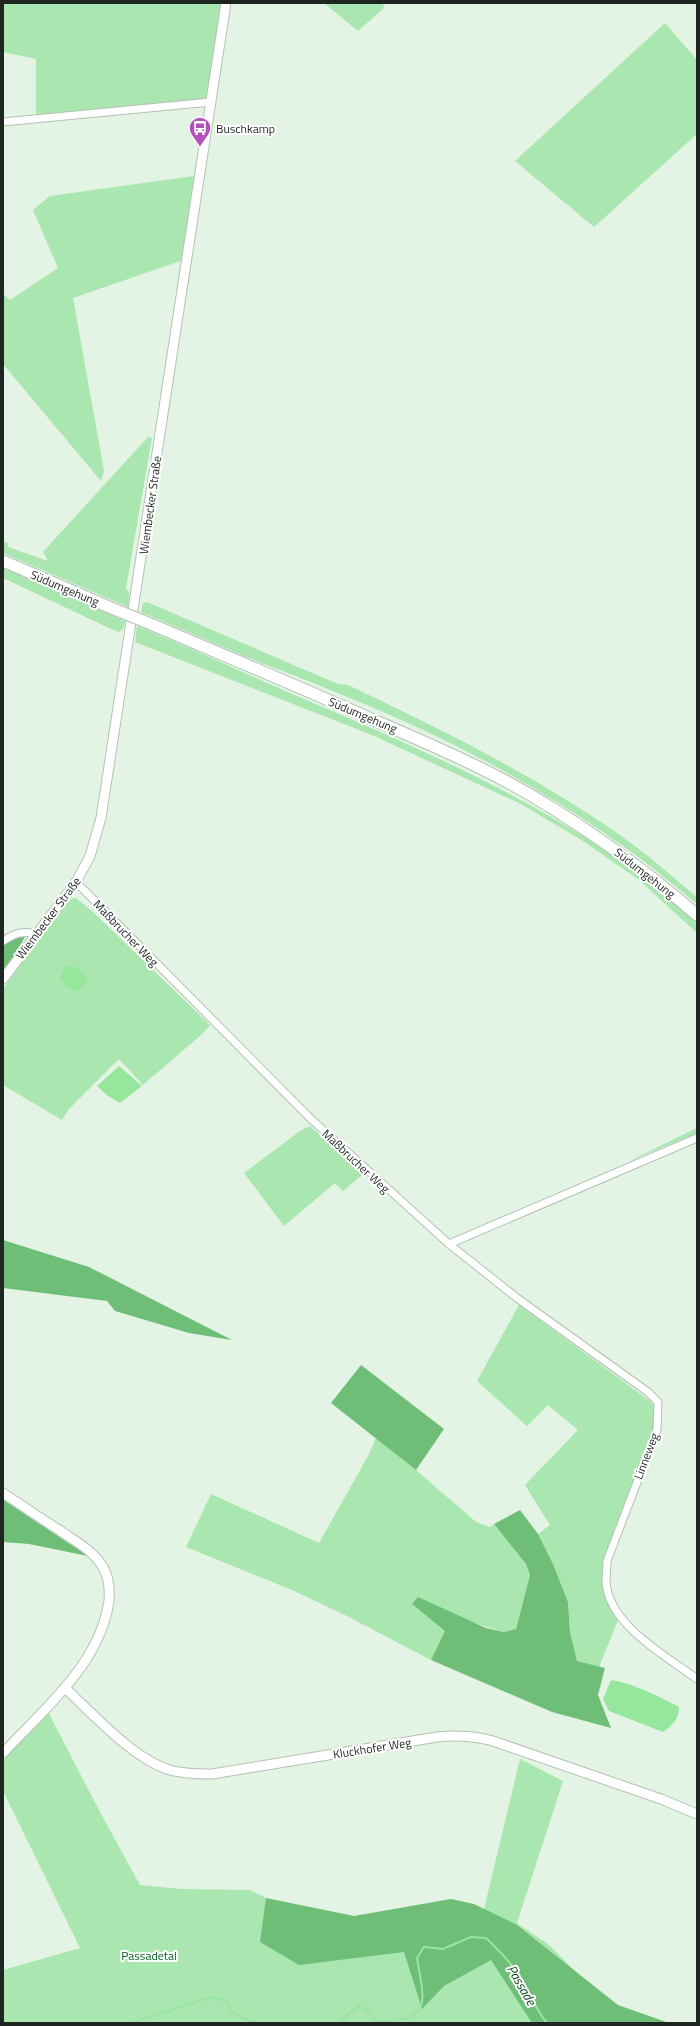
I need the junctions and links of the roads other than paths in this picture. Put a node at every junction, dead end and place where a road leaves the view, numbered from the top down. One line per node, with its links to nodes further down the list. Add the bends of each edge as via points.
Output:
1 (226, 3): 2 (street, Wiembecker Straße)
2 (211, 102): 3 (street); 5 (street, Wiembecker Straße, via 101,818 90,856)
3 (3, 122)
4 (3, 561): 6 (main road, Südumgehung, bridge, via 396,729 489,772 599,838 647,872)
5 (76, 882): 7 (street, Wiembecker Straße); 11 (street, Maßbrucher Weg, via 310,1118)
6 (697, 915)
7 (36, 934): 8 (street, via 16,933); 9 (street, Wiembecker Straße)
8 (3, 941)
9 (3, 979)
10 (697, 1138): 11 (street)
11 (449, 1244): 13 (street, Linneweg, via 517,1298 648,1392 658,1402 657,1430 607,1560 606,1583 612,1604 625,1623)
12 (3, 1493): 14 (street, via 87,1550 102,1565 108,1578 109,1597 101,1631 85,1662)
13 (697, 1679)
14 (64, 1688): 15 (street); 16 (street, Kluckhofer Weg, via 143,1757 169,1770 212,1774 437,1737 475,1736 661,1799)
15 (3, 1753)
16 (697, 1814)

